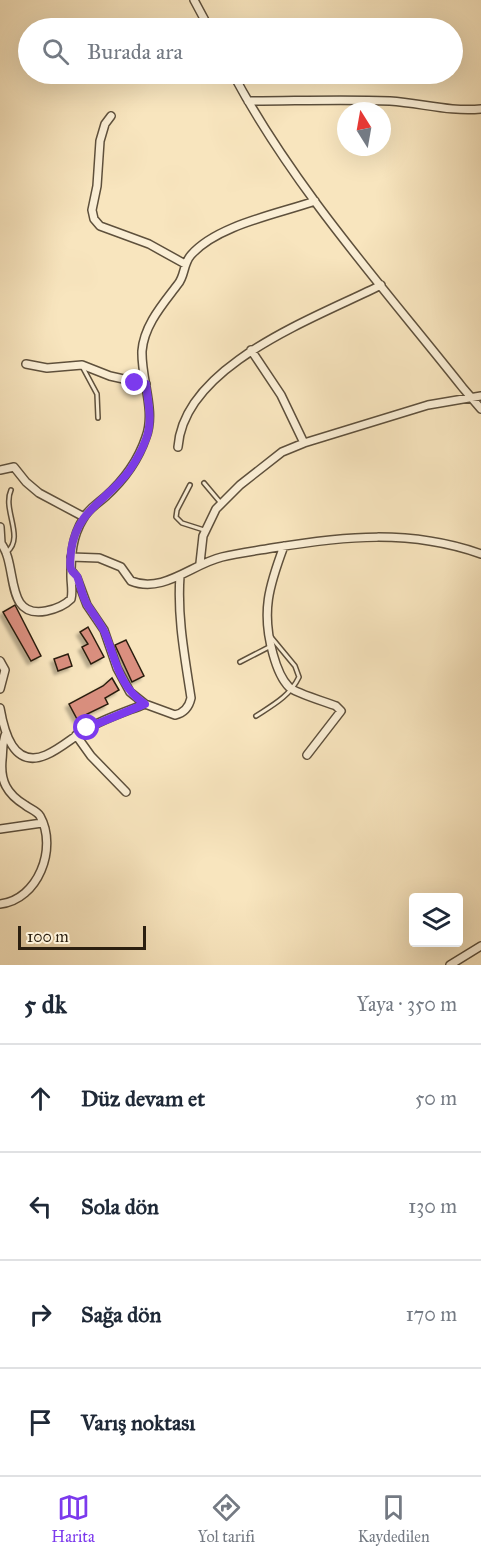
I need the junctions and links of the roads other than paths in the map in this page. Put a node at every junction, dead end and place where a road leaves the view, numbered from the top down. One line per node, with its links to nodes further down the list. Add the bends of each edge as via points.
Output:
1 (194, 0): 2 (street)
2 (204, 18)
3 (239, 84): 4 (street)
4 (248, 101): 5 (street, via 372,100 456,110); 7 (street)
5 (481, 109)
6 (111, 116): 8 (street, via 100,141 94,219 100,226 149,244)
7 (315, 201): 8 (street, via 222,233 200,247); 9 (street)
8 (185, 264): 13 (street, via 180,282 145,337 142,354)
9 (381, 285): 10 (street); 15 (street)
10 (251, 350): 18 (street, via 278,389); 19 (street, via 192,405)
11 (26, 364): 12 (street, via 47,368)
12 (82, 365): 13 (street); 17 (lane, via 97,394)
13 (146, 384): 25 (street, via 150,423 137,459)
14 (481, 396): 15 (street)
15 (471, 397): 16 (street); 18 (street, via 428,405)
16 (481, 409)
17 (98, 418)
18 (304, 443): 24 (street, via 273,458)
19 (178, 447)
20 (0, 470): 25 (street, via 14,467 39,493)
21 (204, 483): 24 (lane)
22 (190, 485): 27 (lane, via 176,517)
23 (11, 490): 30 (lane, via 8,503 14,541)
24 (221, 503): 27 (street)
25 (84, 517): 32 (street)
26 (0, 527): 28 (street)
27 (206, 531): 33 (street)
28 (0, 543): 30 (street)
29 (284, 546): 31 (street, via 326,539 385,537 441,542); 33 (street); 36 (street, via 268,590)
30 (7, 552): 34 (street, via 16,596 34,612 61,607 71,599)
31 (481, 554)
32 (71, 557): 34 (street); 35 (street, via 99,558 121,567 138,584)
33 (200, 563): 35 (street)
34 (71, 570): 42 (street, via 104,630 125,684)
35 (180, 576): 42 (street, via 190,702 175,715)
36 (268, 634): 37 (street); 41 (lane, via 297,670 299,677)
37 (271, 646): 39 (lane); 41 (street, via 278,670)
38 (0, 661): 40 (street, via 5,670)
39 (240, 662)
40 (0, 689)
41 (292, 689): 44 (lane); 47 (street, via 341,711)
42 (145, 704): 46 (street)
43 (0, 708): 45 (street)
44 (256, 716)
45 (6, 733): 46 (street, via 18,753 36,758 51,753); 48 (street)
46 (76, 735): 49 (street)
47 (307, 755)
48 (1, 765): 50 (street, via 6,789 39,815)
49 (126, 792)
50 (42, 822): 51 (street); 52 (street, via 46,848 39,875 22,895)
51 (0, 829)
52 (0, 904)
53 (481, 946): 54 (street)
54 (450, 965)

